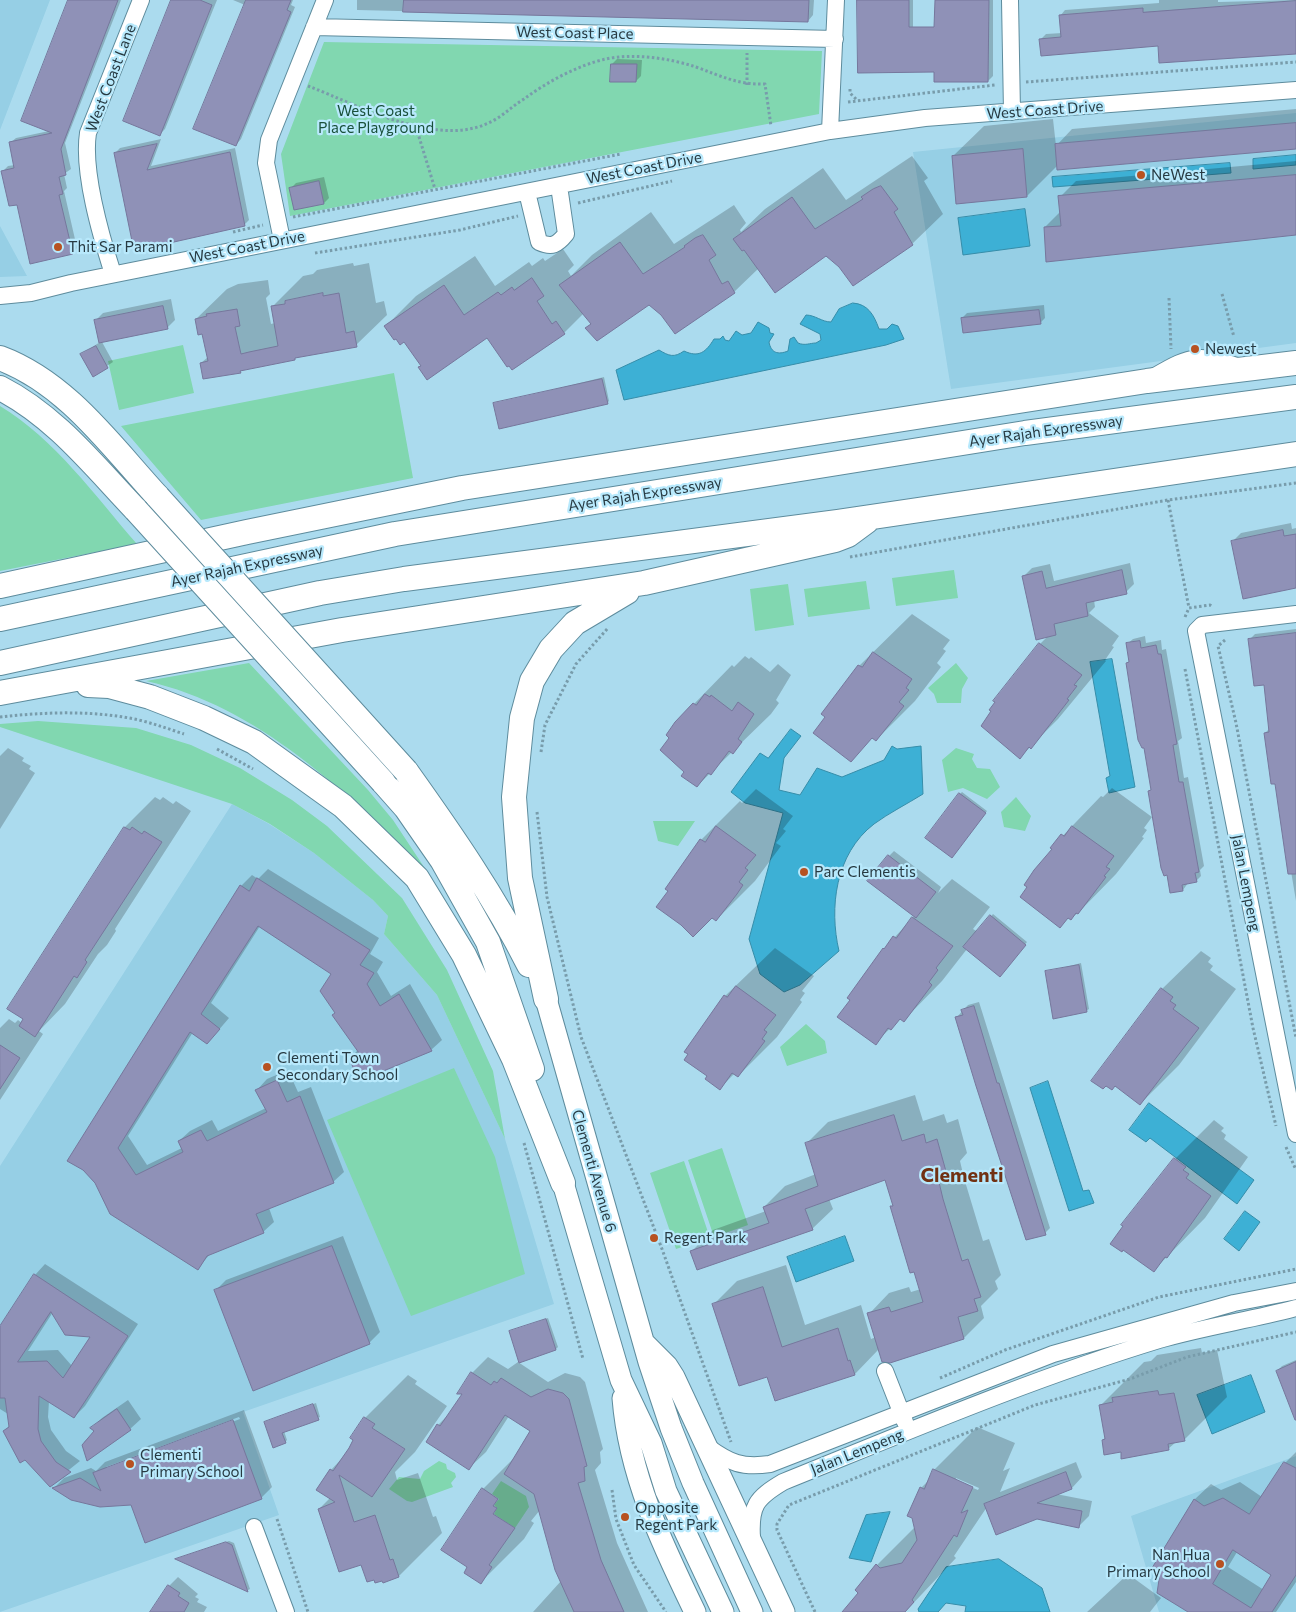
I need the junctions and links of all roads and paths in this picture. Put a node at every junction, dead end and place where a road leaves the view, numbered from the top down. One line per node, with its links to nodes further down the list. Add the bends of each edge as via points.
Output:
1 (141, 0): 23 (street, West Coast Lane, via 88,133 86,149 97,212)
2 (325, 0): 5 (street)
3 (836, 0): 6 (street)
4 (1010, 0): 11 (street)
5 (314, 28): 6 (street, West Coast Place); 21 (street, via 266,155)
6 (835, 40): 14 (street)
7 (747, 46): 9 (path)
8 (305, 85): 13 (path)
9 (747, 85): 12 (path, via 765,84); 13 (path, via 663,59 606,59 579,67 526,97 495,120 466,129 440,132)
10 (1296, 90): 11 (street, West Coast Drive)
11 (1012, 112): 14 (street, West Coast Drive, via 926,118)
12 (771, 126)
13 (416, 127): 17 (path)
14 (830, 131): 16 (street, West Coast Drive)
15 (675, 181): 19 (path)
16 (558, 186): 18 (street, West Coast Drive); 19 (street)
17 (435, 189)
18 (527, 192): 20 (street); 21 (street, West Coast Drive)
19 (562, 207): 20 (street, via 566,234 557,244 548,246 539,242)
20 (532, 213): 22 (path, via 460,230)
21 (282, 240): 23 (street, West Coast Drive)
22 (308, 254)
23 (113, 274): 25 (street, West Coast Drive, via 31,293)
24 (1222, 294): 27 (path)
25 (0, 296)
26 (1168, 298): 28 (path)
27 (1234, 337)
28 (1170, 347)
29 (0, 358): 56 (highway, bridge, via 23,366 51,384 73,404 406,771 462,849 512,932)
30 (1296, 363): 39 (highway, via 1147,381 462,488)
31 (0, 388): 62 (highway, bridge, via 24,400 58,428 406,808 442,860 488,942 531,1062)
32 (1296, 397): 42 (highway, Ayer Rajah Expressway, via 1025,433 394,534)
33 (1290, 456): 36 (highway, via 1156,473)
34 (1296, 483): 35 (path)
35 (1168, 500): 37 (path); 40 (path)
36 (872, 517): 38 (highway, via 836,540); 46 (highway, via 404,578 320,593)
37 (848, 558)
38 (644, 583): 47 (highway, via 342,630); 56 (highway, via 575,623 551,649 532,681 522,718 514,797 520,878)
39 (2, 585)
40 (1189, 608)
41 (1296, 614): 60 (street, Jalan Lempeng, via 1202,626 1196,631)
42 (0, 620)
43 (614, 621): 53 (path, via 576,664 545,725)
44 (1218, 646): 57 (path, via 1236,723)
45 (1184, 662): 58 (path, via 1253,1028)
46 (0, 663)
47 (62, 682): 48 (highway); 62 (highway, via 109,686 150,697 254,742 343,806 417,878 464,955 514,1059)
48 (10, 692): 49 (street)
49 (0, 703)
50 (0, 717): 51 (path, via 37,713 80,714 138,720)
51 (194, 737)
52 (210, 745): 54 (path)
53 (539, 762)
54 (259, 772)
55 (537, 809): 76 (path, via 547,897 581,1037)
56 (546, 999): 66 (main road, Clementi Avenue 6)
57 (1296, 1038)
58 (1278, 1129)
59 (523, 1139): 67 (path)
60 (1290, 1140): 61 (path)
61 (1296, 1170)
62 (563, 1184): 71 (main road)
63 (1296, 1291): 68 (street, Jalan Lempeng, via 1234,1303 1088,1342)
64 (1296, 1308): 72 (street, Jalan Lempeng, via 1161,1339)
65 (1296, 1332): 89 (path, via 1187,1357 1130,1379 1035,1405 789,1505 777,1524 777,1530)
66 (644, 1343): 77 (main road, Clementi Avenue 6, via 667,1366); 87 (main road, Clementi Avenue 6, via 678,1446)
67 (582, 1358)
68 (1017, 1369): 70 (street, Jalan Lempeng); 72 (street)
69 (884, 1371): 74 (street)
70 (995, 1377): 73 (street); 74 (street, Jalan Lempeng)
71 (621, 1380): 85 (main road, via 624,1415 646,1505); 86 (main road, via 651,1443 666,1491)
72 (1026, 1387): 73 (street, Jalan Lempeng)
73 (1005, 1394): 75 (street, Jalan Lempeng)
74 (901, 1413): 75 (street); 77 (street, Jalan Lempeng, via 770,1464 751,1467 738,1464)
75 (908, 1431): 81 (street, Jalan Lempeng, via 783,1482 764,1494 751,1518)
76 (733, 1445)
77 (708, 1447): 81 (main road, Clementi Avenue 6)
78 (612, 1490): 84 (path, via 616,1519 634,1565)
79 (277, 1519): 83 (path)
80 (254, 1526): 82 (street)
81 (753, 1548): 88 (main road, Clementi Avenue 6)
82 (286, 1612)
83 (308, 1612)
84 (666, 1612)
85 (695, 1612)
86 (723, 1612)
87 (752, 1612)
88 (784, 1612)
89 (816, 1612)

